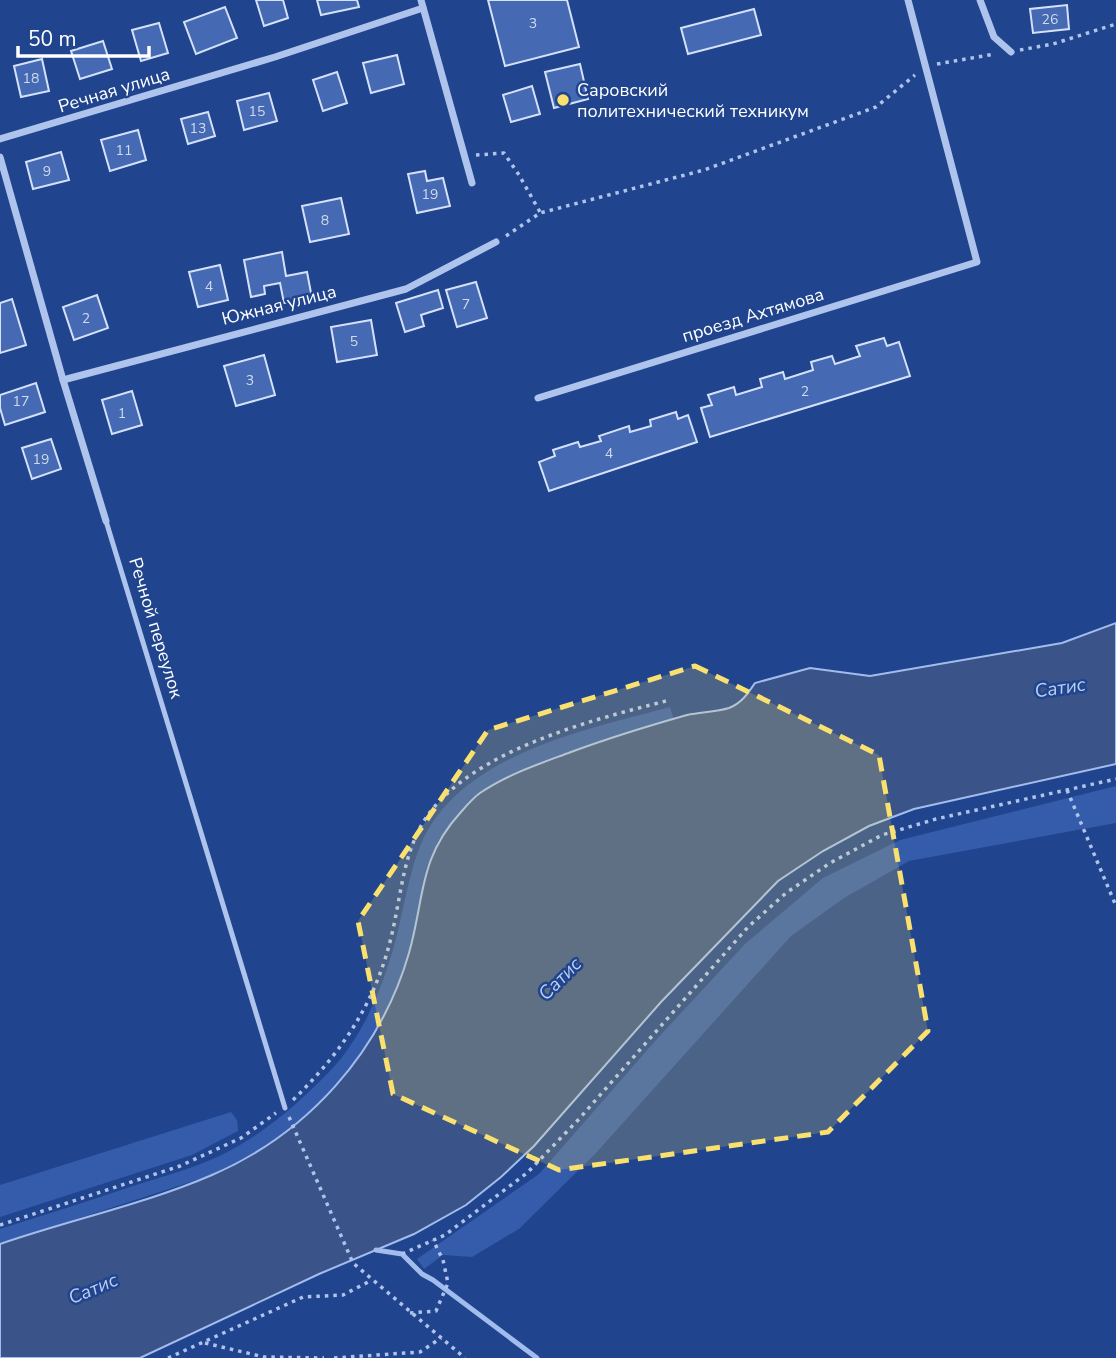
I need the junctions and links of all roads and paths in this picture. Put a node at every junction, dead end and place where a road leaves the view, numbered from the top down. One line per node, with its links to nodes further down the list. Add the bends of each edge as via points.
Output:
1 (908, 0): 6 (street)
2 (980, 0): 5 (street, via 994,37)
3 (422, 4): 7 (street, Речная улица, via 275,57); 8 (street, Речная улица)
4 (1116, 24): 5 (path)
5 (1011, 52): 6 (path)
6 (926, 66): 11 (path, via 876,107 704,170); 14 (street, проезд Ахтямова, via 976,262)
7 (0, 139)
8 (463, 156): 10 (street, Речная улица); 11 (path, via 504,153)
9 (0, 157): 13 (street, Речной переулок)
10 (471, 183)
11 (540, 213): 12 (path)
12 (496, 242): 13 (street, Южная улица, via 406,289)
13 (63, 380): 15 (street, Речной переулок)
14 (538, 398)
15 (106, 521): 20 (lane, Речной переулок)
16 (666, 701): 20 (path, via 501,756 434,808 408,859 384,964 358,1023)
17 (1116, 779): 18 (path)
18 (1067, 790): 19 (path); 23 (path, via 882,835 786,892 748,927 527,1173)
19 (1116, 906)
20 (285, 1108): 22 (path, via 241,1138 180,1166)
21 (293, 1125): 25 (path, via 352,1263)
22 (0, 1224)
23 (433, 1240): 24 (path); 26 (path, via 448,1283 436,1311)
24 (402, 1254)
25 (372, 1280): 26 (path); 28 (path, via 343,1294 303,1297)
26 (410, 1313): 27 (path)
27 (441, 1338): 31 (path, via 420,1352); 32 (path)
28 (203, 1343): 29 (path); 30 (path, via 264,1357)
29 (168, 1358)
30 (324, 1358)
31 (334, 1358)
32 (465, 1358)

